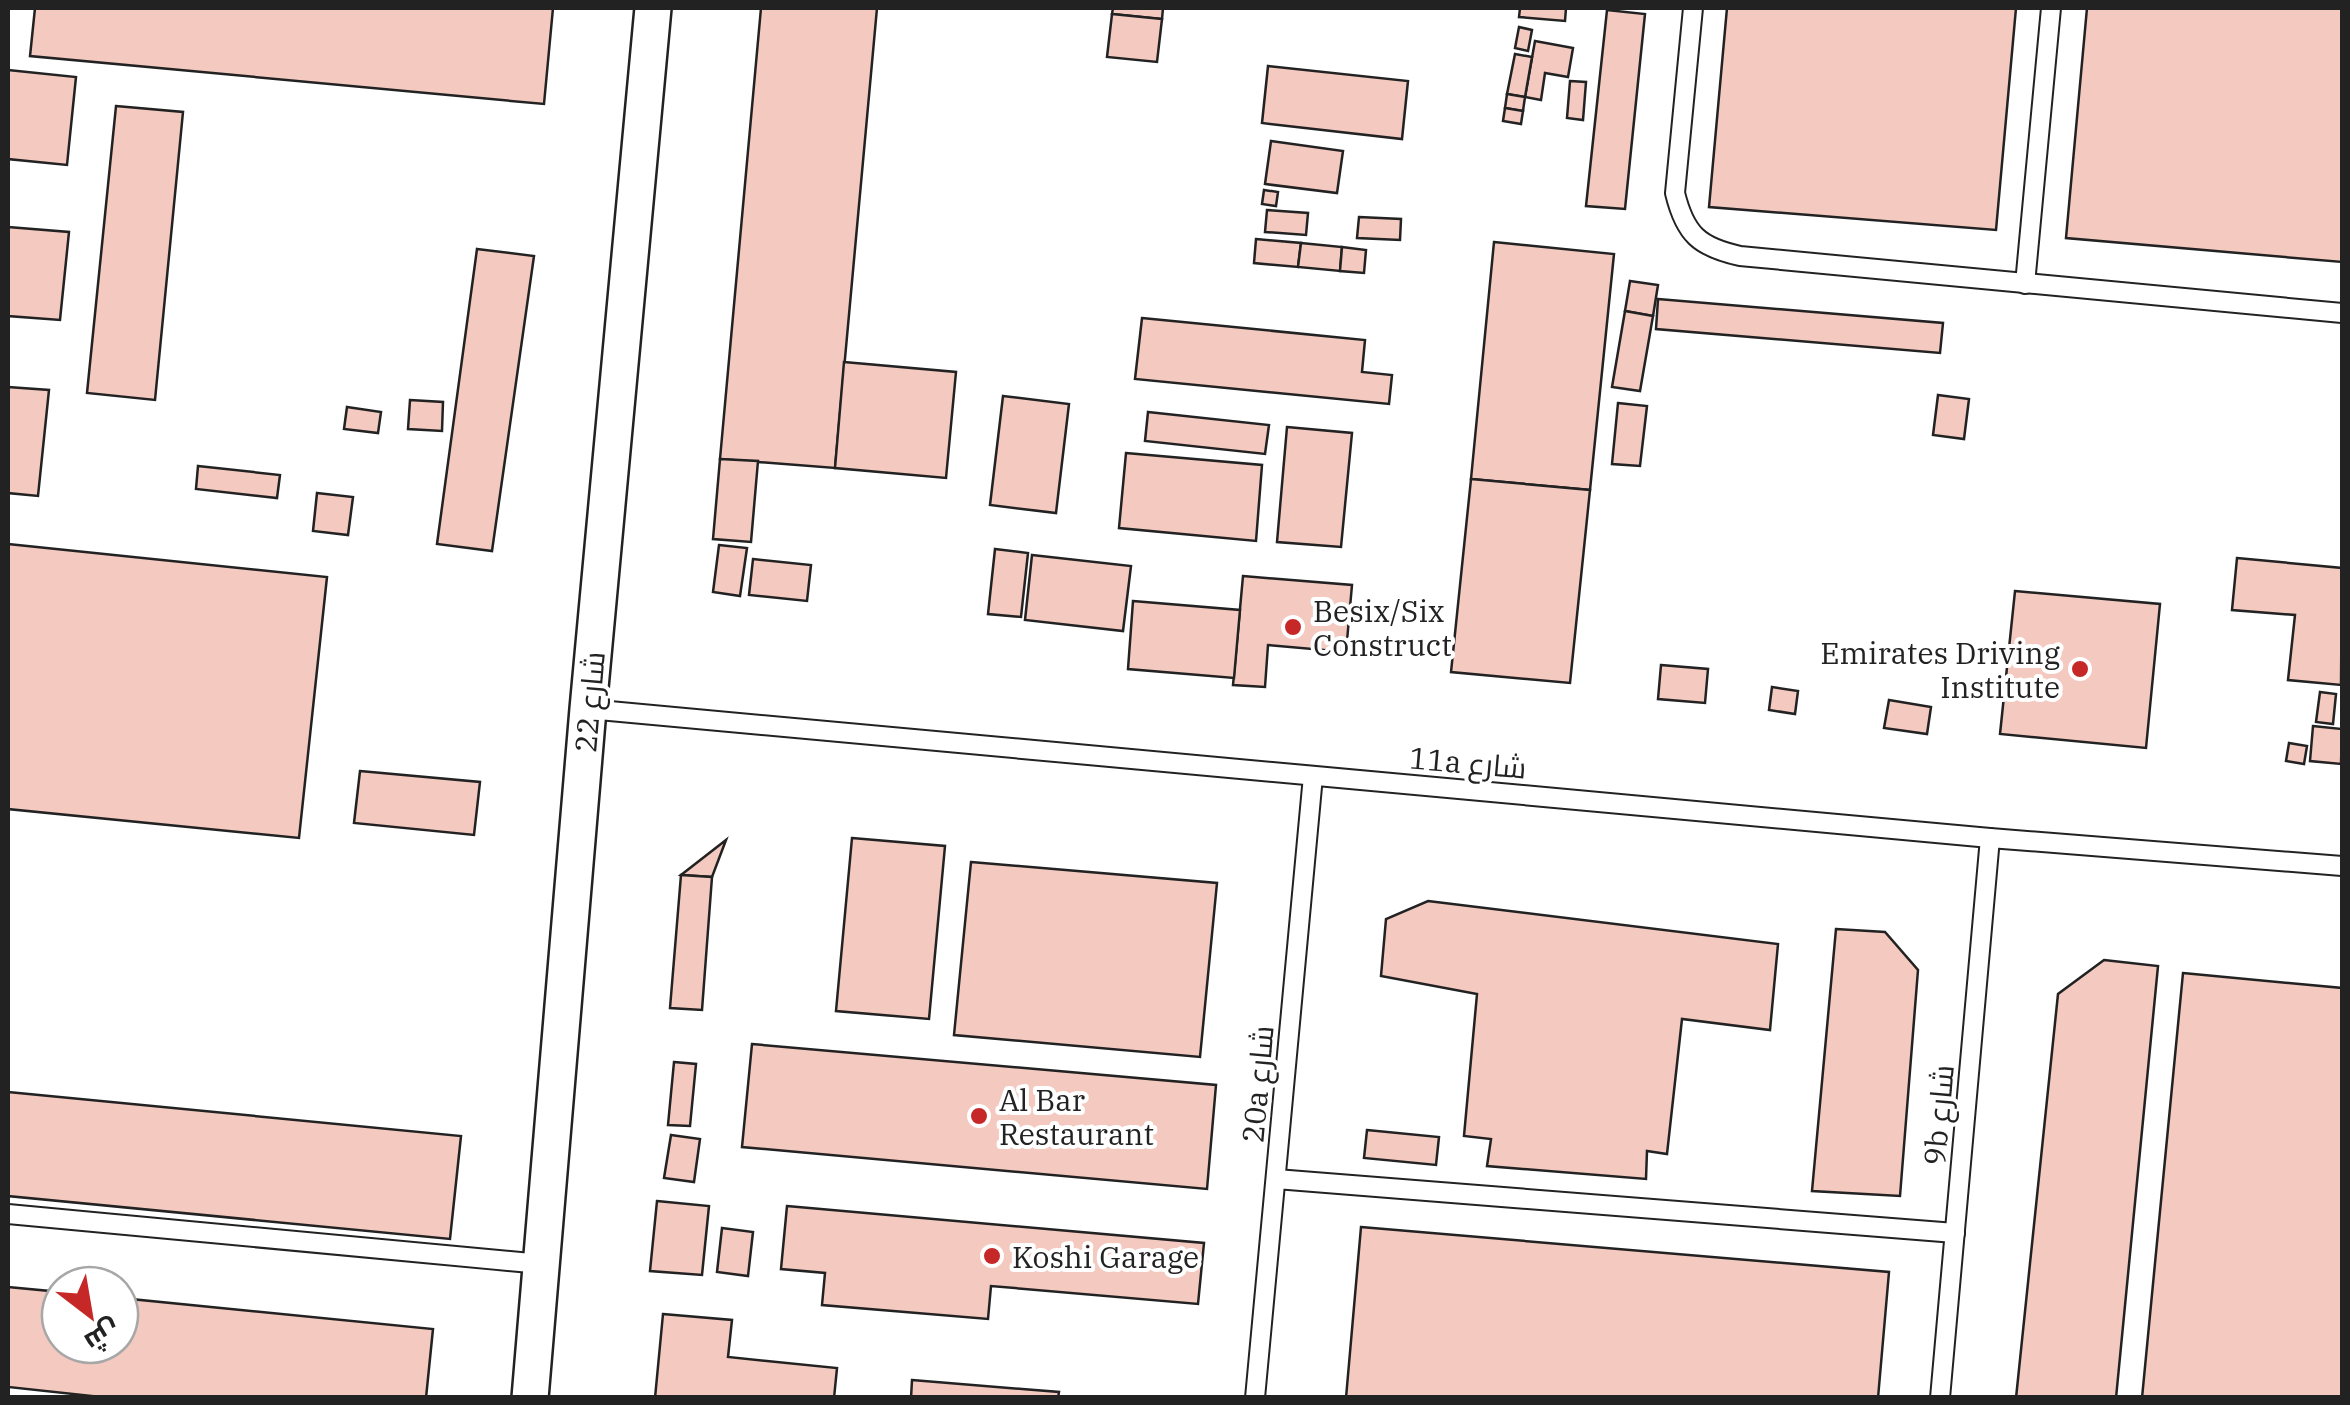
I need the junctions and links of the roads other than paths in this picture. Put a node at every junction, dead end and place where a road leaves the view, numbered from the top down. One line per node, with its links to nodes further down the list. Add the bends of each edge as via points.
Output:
1 (653, 8): 6 (street, شارع 22)
2 (1693, 8): 4 (lane, via 1675,193 1695,238 1740,256)
3 (2051, 8): 4 (lane)
4 (2025, 284): 5 (lane)
5 (2342, 313)
6 (588, 709): 7 (lane, 11a شارع); 13 (street, شارع 22)
7 (1313, 776): 8 (lane, 11a شارع); 10 (lane, 20a شارع)
8 (1990, 838): 9 (lane, 11a شارع); 12 (lane, 9b شارع)
9 (2342, 866)
10 (1276, 1179): 12 (lane); 15 (lane, 20a شارع)
11 (8, 1214): 13 (lane)
12 (1955, 1233): 16 (lane, 9b شارع)
13 (541, 1264): 14 (street, شارع 22)
14 (530, 1398)
15 (1255, 1398)
16 (1940, 1398)

